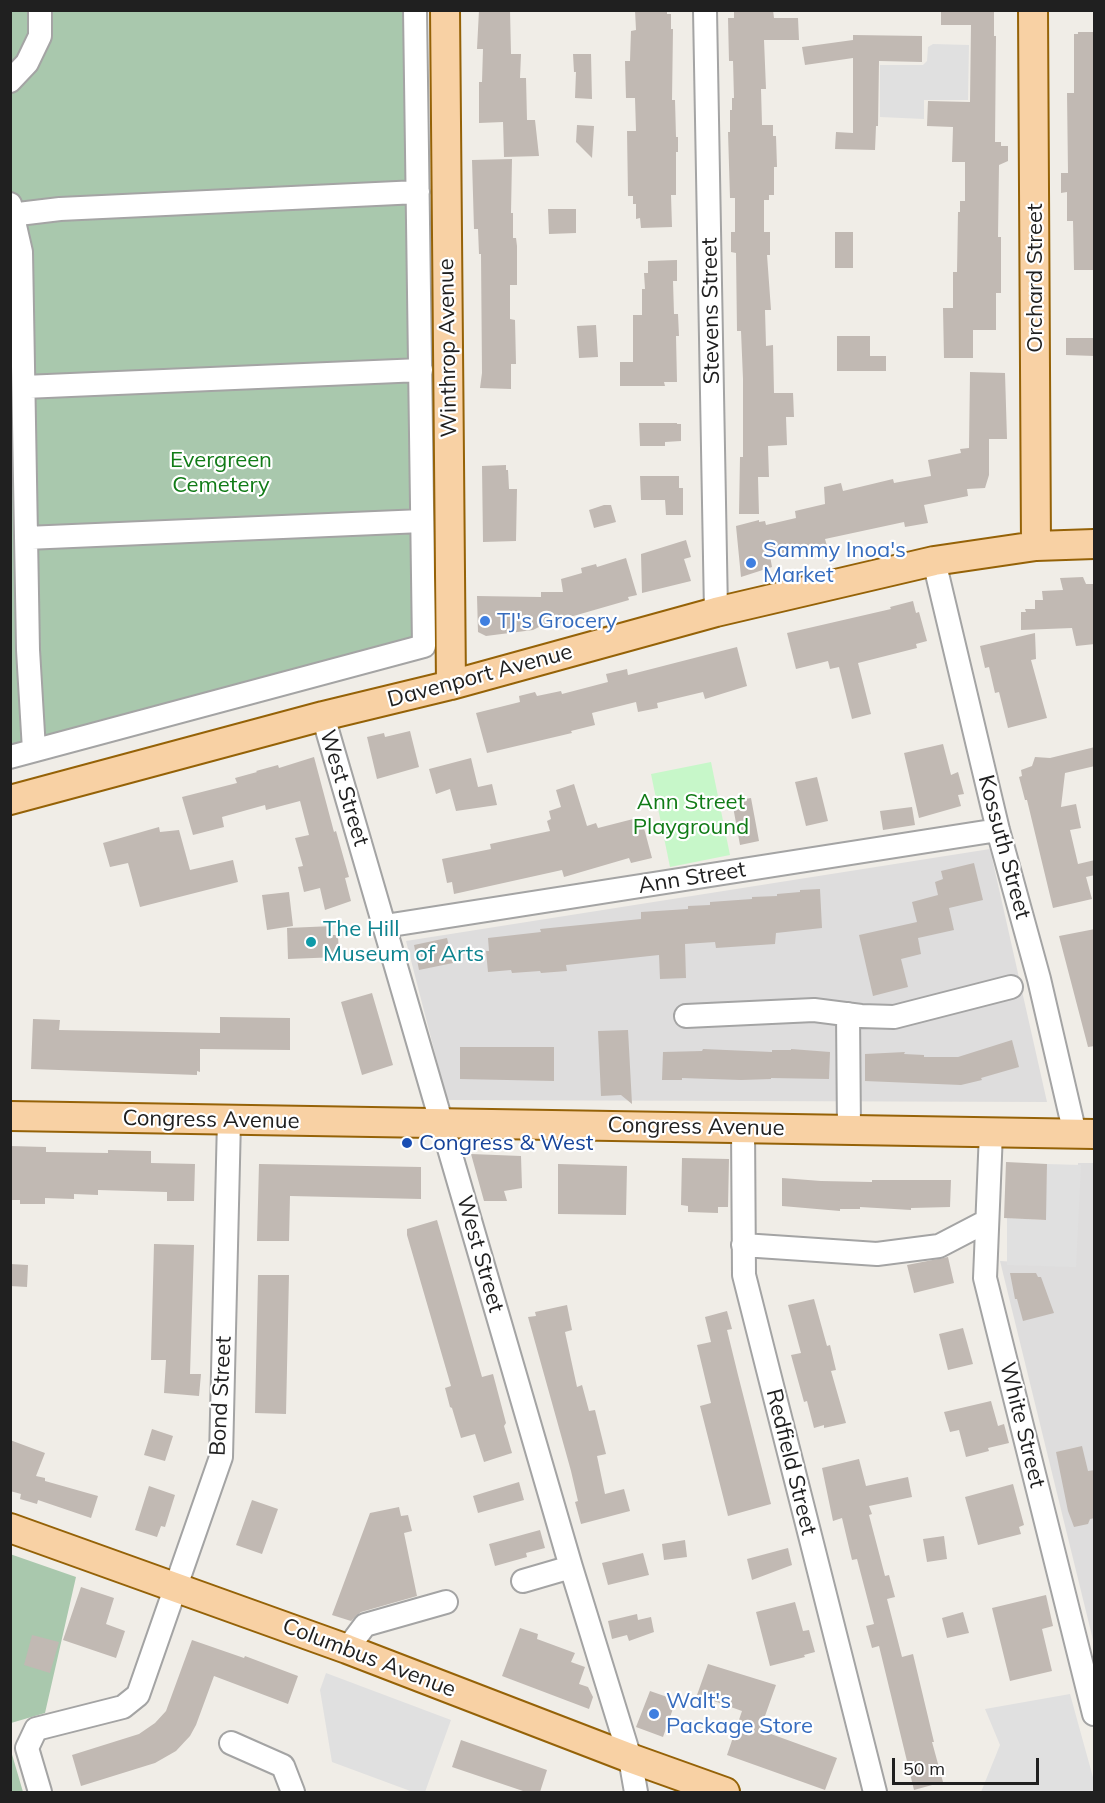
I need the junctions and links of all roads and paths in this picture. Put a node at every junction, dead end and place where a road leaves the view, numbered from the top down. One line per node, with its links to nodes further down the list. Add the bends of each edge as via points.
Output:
1 (40, 10): 6 (street, via 40,36 27,63)
2 (415, 10): 7 (street)
3 (445, 10): 20 (main road, Winthrop Avenue)
4 (705, 10): 18 (street, Stevens Street)
5 (1033, 10): 15 (main road, Orchard Street)
6 (10, 81)
7 (418, 192): 8 (street); 9 (street)
8 (12, 211): 10 (street, via 21,252)
9 (421, 370): 10 (street); 12 (street)
10 (24, 387): 11 (street)
11 (18, 447): 13 (street)
12 (422, 521): 13 (street); 22 (street, via 424,646)
13 (26, 538): 17 (street)
14 (1095, 544): 15 (main road, Davenport Avenue)
15 (1036, 546): 16 (main road, Davenport Avenue)
16 (934, 561): 18 (main road, Davenport Avenue); 25 (street, Kossuth Street)
17 (19, 582): 19 (street)
18 (716, 612): 20 (main road, Davenport Avenue)
19 (19, 651): 22 (street)
20 (451, 685): 21 (main road, Davenport Avenue)
21 (323, 716): 24 (main road, Davenport Avenue); 26 (street, West Street)
22 (34, 750): 23 (street)
23 (10, 757)
24 (10, 800)
25 (998, 830): 26 (street, Ann Street); 36 (street, Kossuth Street)
26 (385, 926): 32 (street, West Street)
27 (1011, 987): 28 (street, via 894,1017)
28 (848, 1014): 29 (street, via 814,1010); 34 (street)
29 (686, 1016)
30 (10, 1116): 31 (main road, Congress Avenue)
31 (230, 1120): 32 (main road, Congress Avenue); 42 (street, Bond Street, via 221,1457)
32 (442, 1124): 33 (main road, Congress Avenue); 40 (street, West Street)
33 (743, 1127): 34 (main road, Congress Avenue); 38 (street, Redfield Street)
34 (849, 1130): 35 (main road, Congress Avenue)
35 (991, 1132): 36 (main road, Congress Avenue); 37 (street, White Street)
36 (1085, 1134)
37 (987, 1221): 38 (street, via 939,1246 877,1254); 45 (street, White Street, via 985,1278)
38 (743, 1245): 52 (street, Redfield Street, via 744,1275)
39 (10, 1528): 42 (main road, Columbus Avenue)
40 (571, 1567): 41 (street); 47 (street, West Street)
41 (523, 1581)
42 (176, 1587): 44 (main road, Columbus Avenue); 48 (street, Bond Street, via 138,1695 123,1707 36,1729 27,1748)
43 (446, 1602): 44 (street, via 365,1625)
44 (347, 1649): 47 (main road, Columbus Avenue)
45 (1095, 1714)
46 (231, 1743): 49 (street, via 284,1767)
47 (630, 1758): 50 (street, West Street); 51 (main road, Columbus Avenue)
48 (40, 1792)
49 (293, 1792)
50 (636, 1792)
51 (725, 1792)
52 (875, 1792)

